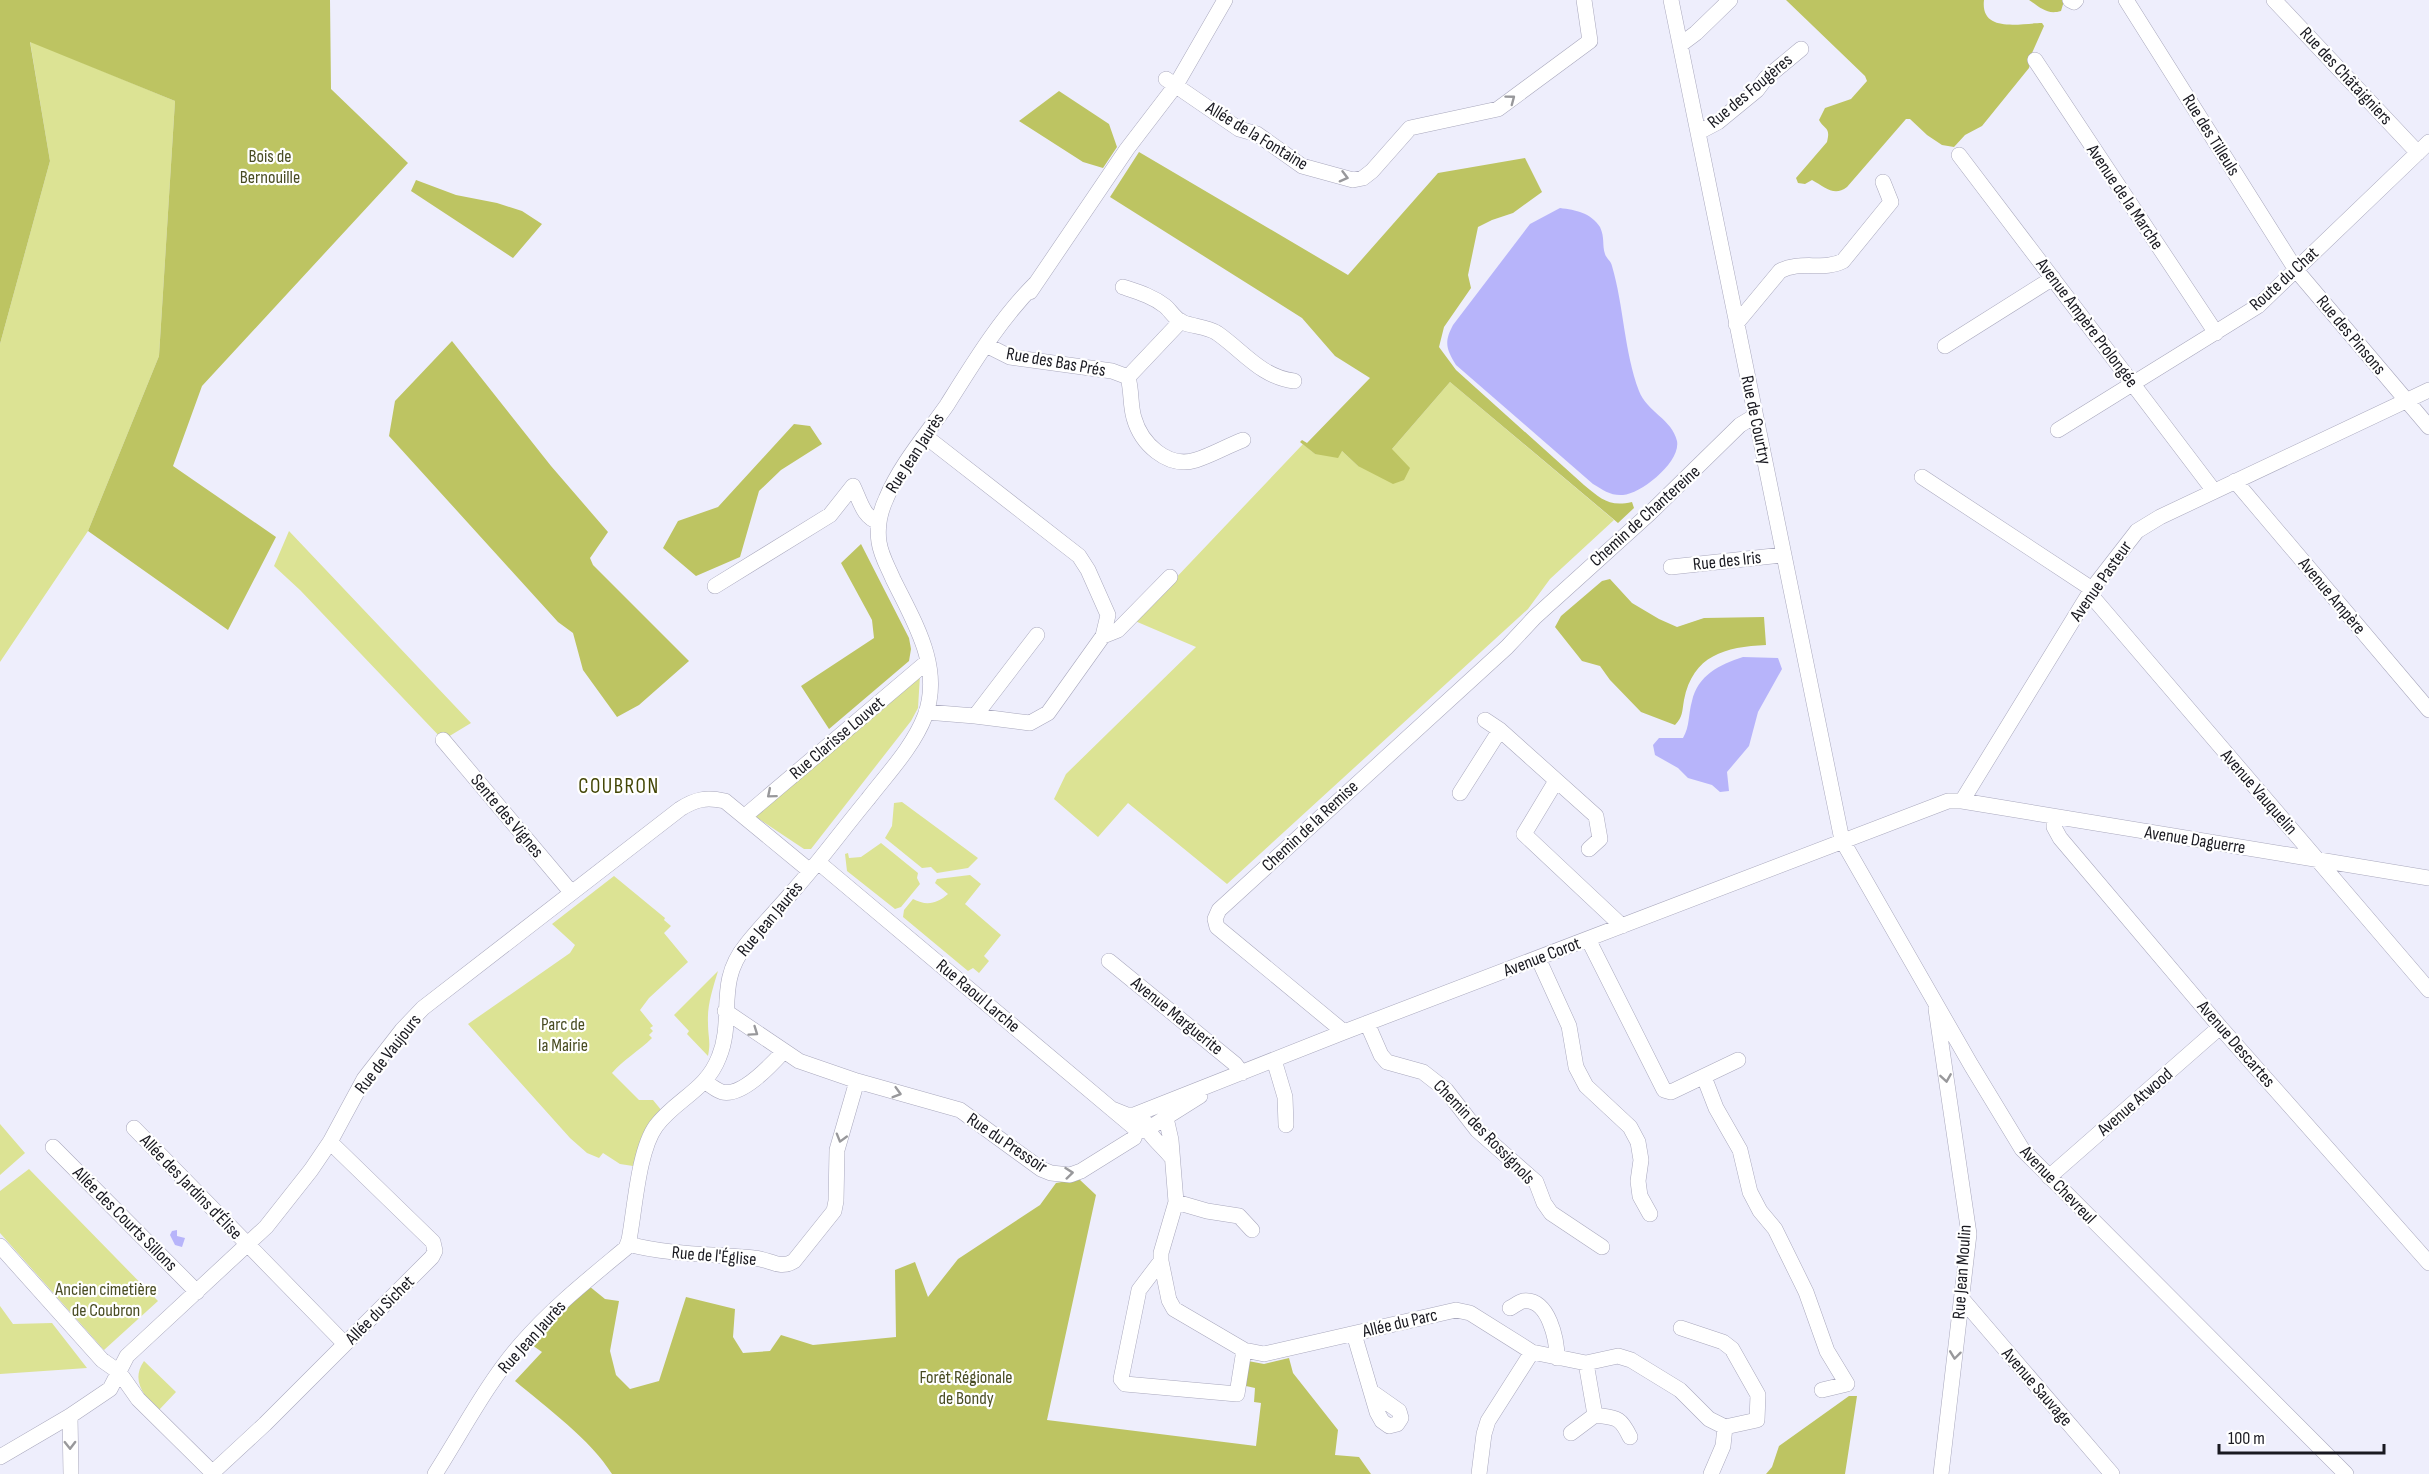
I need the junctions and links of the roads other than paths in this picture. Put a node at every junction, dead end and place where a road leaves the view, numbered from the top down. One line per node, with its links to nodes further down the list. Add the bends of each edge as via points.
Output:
1 (1225, 0): 10 (street, Rue Jean Jaurès, via 1198,34)
2 (1584, 0): 10 (street, Allée de la Fontaine, one-way to 2, via 1302,166 1353,180 1372,171 1410,128 1498,109 1590,40)
3 (1671, 0): 7 (street, Rue de Courtry)
4 (1730, 0): 7 (street)
5 (2126, 0): 15 (street, Rue des Tilleuls)
6 (2274, 0): 12 (street, Rue des Châtaigniers)
7 (1680, 45): 11 (street, Rue de Courtry)
8 (1801, 49): 11 (street, Rue des Fougères, via 1718,122)
9 (2035, 60): 20 (street, Avenue de la Marche)
10 (1171, 82): 22 (street, Rue Jean Jaurès)
11 (1699, 132): 19 (street, Rue de Courtry)
12 (2425, 147): 15 (street, Route du Chat)
13 (1959, 155): 16 (street, Avenue Ampère Prolongée)
14 (1883, 182): 19 (street, via 1891,202 1844,261 1835,265 1790,266 1780,271)
15 (2296, 270): 20 (street, Route du Chat, via 2258,306); 27 (street, Rue des Pinsons)
16 (2053, 278): 21 (street); 25 (street, Avenue Ampère Prolongée)
17 (1123, 287): 18 (street, via 1150,296)
18 (1181, 321): 23 (street, Rue des Bas Prés); 24 (street, via 1215,332 1264,372)
19 (1736, 324): 28 (street, Rue de Courtry)
20 (2216, 333): 25 (street, Route du Chat)
21 (1945, 346)
22 (990, 347): 23 (street, Rue des Bas Prés, via 1010,357 1112,371); 31 (street, Rue Jean Jaurès)
23 (1128, 377): 32 (street, Rue des Bas Prés, via 1138,430 1161,455 1177,461 1194,461)
24 (1294, 381)
25 (2134, 384): 30 (street, Route du Chat); 35 (street, Avenue Ampère Prolongée)
26 (2429, 390): 27 (street, Avenue Pasteur)
27 (2405, 399): 29 (street, Rue des Pinsons); 34 (street, Avenue Pasteur)
28 (1755, 416): 37 (street, Rue de Courtry); 42 (street, Chemin de Chantereine, via 1740,425)
29 (2429, 427)
30 (2058, 429)
31 (925, 436): 36 (street, Rue Jean Jaurès, via 886,499); 44 (street, via 1079,556 1108,615)
32 (1243, 440)
33 (1922, 477): 41 (street, Avenue Vauquelin)
34 (2235, 481): 35 (street, Avenue Pasteur); 46 (street, Avenue Ampère)
35 (2214, 491): 41 (street, Avenue Pasteur, via 2148,522)
36 (879, 522): 40 (street, via 865,514 853,486 830,515); 45 (street, Rue Jean Jaurès, via 883,557 919,631)
37 (1783, 555): 38 (street, Rue des Iris); 57 (street, Rue de Courtry)
38 (1671, 567)
39 (1170, 577): 44 (street, via 1118,630)
40 (715, 586)
41 (2090, 591): 54 (street, Avenue Pasteur); 59 (street, Avenue Vauquelin)
42 (1534, 617): 72 (street, Chemin de la Remise, via 1507,647 1219,910 1217,927)
43 (1037, 635): 48 (street)
44 (1103, 636): 48 (street, via 1048,713 1030,723)
45 (928, 661): 47 (street, Rue Jean Jaurès); 55 (street, Rue Clarisse Louvet, one-way to 55)
46 (2429, 710)
47 (926, 712): 48 (street); 60 (street, Rue Jean Jaurès, via 907,748)
48 (975, 716)
49 (1485, 720): 50 (street)
50 (1500, 730): 52 (street); 53 (street)
51 (443, 740): 62 (street, Sente des Vignes)
52 (1556, 781): 58 (street, via 1596,816 1600,838); 63 (street, via 1524,834)
53 (1460, 793)
54 (1962, 801): 56 (street, Avenue Daguerre); 57 (street, via 1948,801)
55 (745, 816): 60 (street, Rue Raoul Larche); 62 (street, Rue de Vaujours, via 725,801 708,797 694,800)
56 (2054, 818): 59 (street, Avenue Daguerre); 71 (street, Avenue Descartes, via 2060,838)
57 (1842, 840): 63 (street, Avenue Corot); 68 (street, Avenue Chevreul)
58 (1589, 849)
59 (2316, 859): 61 (street, Avenue Daguerre); 67 (street, Avenue Vauquelin)
60 (814, 866): 69 (street, Rue Jean Jaurès, via 735,960); 83 (street, Rue Raoul Larche)
61 (2429, 878)
62 (572, 892): 89 (street, Rue de Vaujours, via 423,1008 364,1078)
63 (1622, 926): 64 (street, Avenue Corot)
64 (1588, 939): 65 (street, Avenue Corot); 79 (street, via 1664,1090 1671,1092)
65 (1538, 958): 70 (street, Avenue Corot); 94 (street, via 1569,1026 1576,1067 1586,1086 1630,1127 1638,1142 1640,1196)
66 (1109, 961): 78 (street, Avenue Marguerite, via 1235,1064)
67 (2429, 990)
68 (1934, 1000): 73 (street, Avenue Chevreul); 74 (street, Rue Jean Moulin)
69 (725, 1011): 75 (street, Rue du Pressoir, one-way to 75); 81 (street, Rue Jean Jaurès, via 721,1054)
70 (1367, 1023): 72 (street, Avenue Corot); 99 (street, Chemin des Rossignols, via 1387,1062 1423,1071 1446,1090 1477,1130 1536,1182 1551,1213)
71 (2220, 1027): 92 (street, Avenue Atwood); 101 (street, Avenue Descartes)
72 (1344, 1032): 76 (street, Avenue Corot)
73 (1955, 1038): 74 (street, via 1946,1038); 92 (street, Avenue Chevreul, via 2022,1149)
74 (1940, 1044): 103 (street, Rue Jean Moulin, one-way to 103, via 1969,1234)
75 (783, 1052): 80 (street, Rue du Pressoir); 81 (street, via 762,1074 736,1091 721,1092)
76 (1274, 1060): 78 (street, Avenue Corot); 86 (street, via 1285,1097)
77 (1737, 1060): 79 (street)
78 (1242, 1074): 82 (street, Avenue Corot); 85 (street, Avenue Corot)
79 (1704, 1077): 113 (street, via 1740,1150 1750,1192 1775,1229 1806,1292 1827,1351 1847,1384)
80 (857, 1081): 88 (street, Rue du Pressoir, one-way to 88, via 960,1110 1051,1173 1081,1172); 96 (street, Rue de l'Église, one-way to 96, via 837,1150 834,1211 787,1266 758,1258 652,1250)
81 (706, 1082): 96 (street, Rue Jean Jaurès, via 660,1121 649,1138)
82 (1174, 1098): 84 (street, Avenue Corot); 88 (street, via 1168,1107 1144,1120)
83 (1112, 1109): 84 (street); 88 (street, Rue Raoul Larche)
84 (1134, 1115): 88 (street)
85 (1166, 1118): 88 (street, Avenue Corot); 91 (street, Allée du Parc)
86 (1286, 1125)
87 (134, 1128): 98 (street, Allée des Jardins d'Élise)
88 (1142, 1131): 91 (street, via 1164,1146)
89 (330, 1142): 98 (street, Rue de Vaujours); 107 (street, Allée du Sichet, via 433,1242 435,1251)
90 (53, 1147): 102 (street, Allée des Courts Sillons)
91 (1172, 1158): 93 (street, Allée du Parc)
92 (2049, 1177): 128 (street, Avenue Chevreul)
93 (1176, 1202): 95 (street, via 1239,1216); 100 (street, Allée du Parc)
94 (1650, 1214)
95 (1252, 1230)
96 (628, 1244): 123 (street, Rue Jean Jaurès, via 554,1309 521,1344 497,1374)
97 (0, 1246): 112 (street, via 102,1360)
98 (248, 1246): 102 (street, Rue de Vaujours); 107 (street, Allée des Jardins d'Élise)
99 (1602, 1247)
100 (1161, 1261): 108 (street, Allée du Parc, via 1174,1309); 108 (street, via 1139,1290 1121,1378 1125,1384 1237,1394)
101 (2429, 1263)
102 (197, 1292): 112 (street, Rue de Vaujours, via 127,1356)
103 (1962, 1299): 126 (street, Rue Jean Moulin, one-way to 126); 127 (street, Avenue Sauvage)
104 (1510, 1308): 110 (street, via 1531,1301 1542,1308 1557,1341)
105 (1681, 1328): 117 (street, via 1723,1342 1732,1349 1758,1395 1757,1420)
106 (1353, 1334): 108 (street, Allée du Parc, via 1264,1354); 109 (street, Allée du Parc, via 1456,1310 1470,1312); 114 (street)
107 (345, 1344): 121 (street, Allée du Sichet)
108 (1244, 1350)
109 (1532, 1352): 110 (street, Allée du Parc); 124 (street, via 1488,1421)
110 (1557, 1358): 111 (street, Allée du Parc)
111 (1586, 1363): 115 (street); 117 (street, Allée du Parc, via 1618,1356 1631,1360 1680,1390 1709,1419)
112 (119, 1372): 116 (street, Rue de Vaujours, via 110,1389); 121 (street, via 138,1399)
113 (1822, 1390)
114 (1372, 1392)
115 (1595, 1415): 118 (street); 119 (street, via 1623,1422)
116 (70, 1416): 120 (street, Rue de Vaujours); 122 (street, one-way to 122)
117 (1725, 1427): 125 (street, via 1723,1446)
118 (1571, 1433)
119 (1630, 1437)
120 (0, 1457)
121 (213, 1473)
122 (71, 1474)
123 (435, 1474)
124 (1479, 1474)
125 (1711, 1474)
126 (1941, 1474)
127 (2112, 1474)
128 (2346, 1474)

